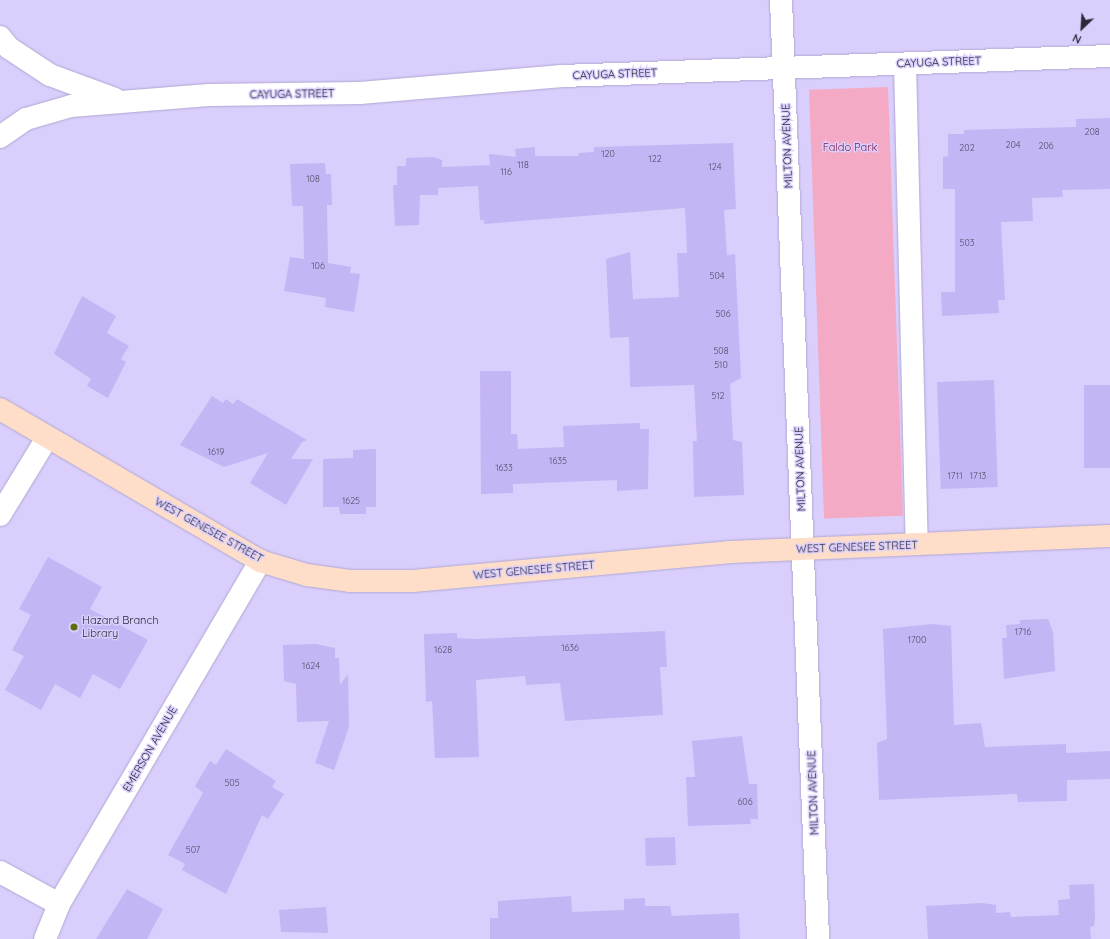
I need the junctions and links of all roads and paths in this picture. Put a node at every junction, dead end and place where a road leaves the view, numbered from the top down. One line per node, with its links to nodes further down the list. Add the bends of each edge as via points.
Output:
1 (781, 0): 5 (street, MILTON AVENUE)
2 (0, 37): 6 (street, CAYUGA STREET, via 9,48 50,75)
3 (1110, 56): 4 (street, CAYUGA STREET)
4 (905, 64): 5 (street, CAYUGA STREET); 12 (street)
5 (784, 68): 6 (street, CAYUGA STREET, via 562,76 360,93 209,95); 13 (street, MILTON AVENUE)
6 (121, 102): 7 (street, CAYUGA STREET, via 71,106 26,119)
7 (0, 137)
8 (0, 409): 9 (main road, WEST GENESEE STREET)
9 (47, 438): 10 (street); 14 (main road, WEST GENESEE STREET)
10 (0, 515)
11 (1110, 536): 12 (main road, WEST GENESEE STREET)
12 (917, 544): 13 (main road, WEST GENESEE STREET)
13 (804, 549): 14 (main road, WEST GENESEE STREET, via 729,552 413,582 350,581 307,575); 18 (street, MILTON AVENUE)
14 (260, 561): 16 (street, EMERSON AVENUE)
15 (0, 872): 16 (street)
16 (59, 904): 17 (street, EMERSON AVENUE)
17 (45, 939)
18 (818, 939)

